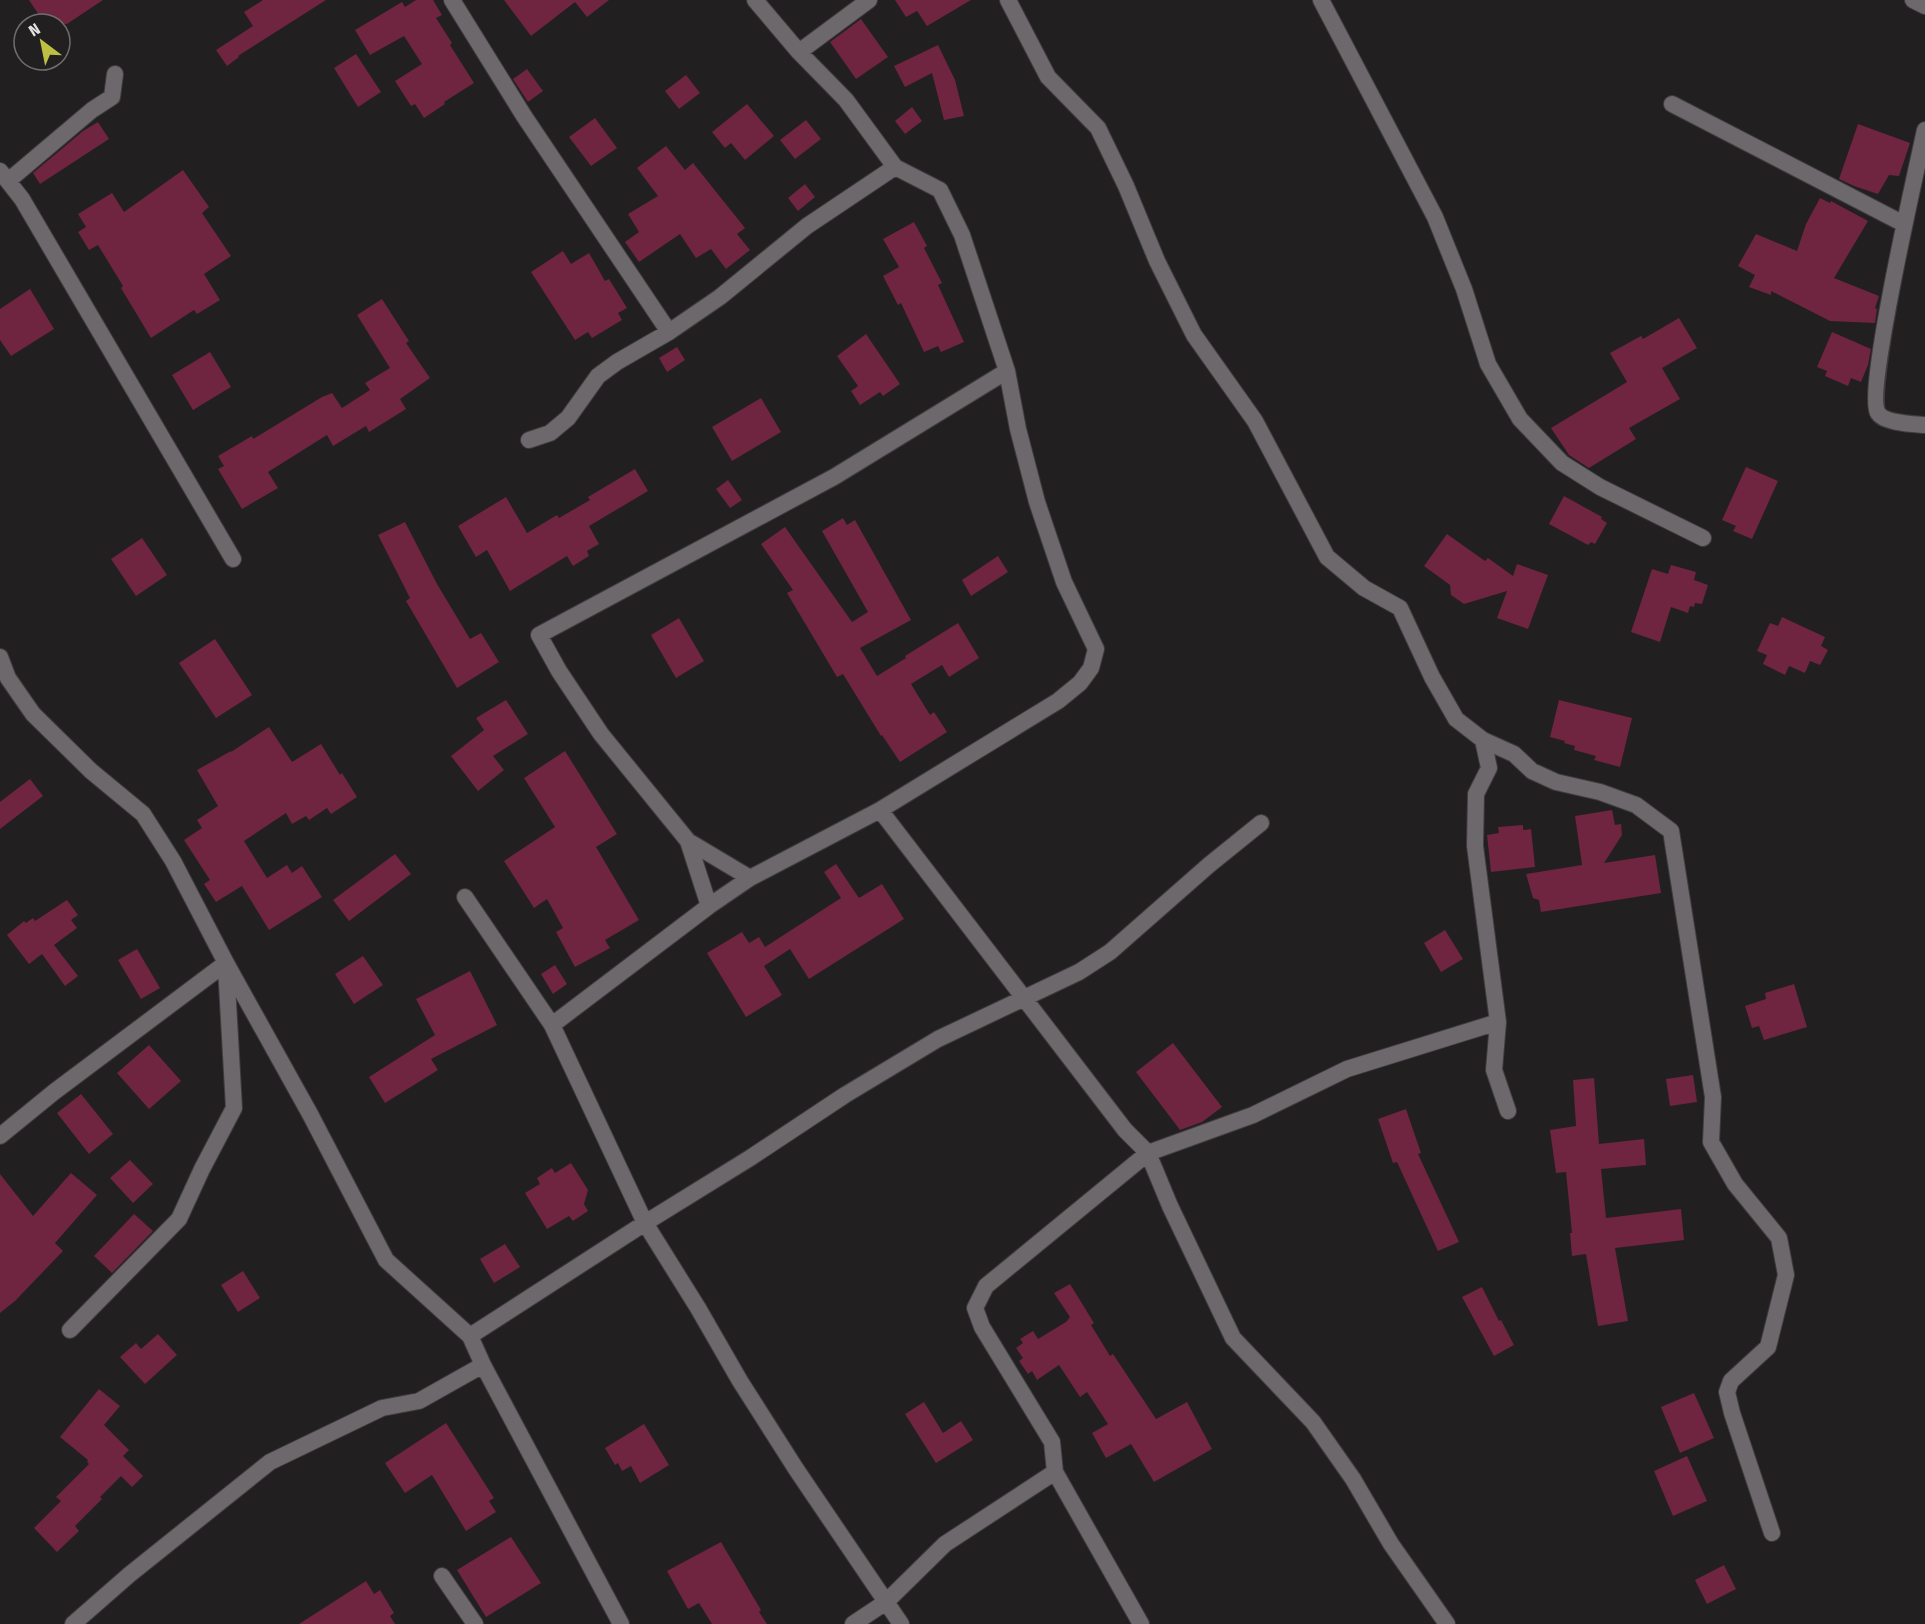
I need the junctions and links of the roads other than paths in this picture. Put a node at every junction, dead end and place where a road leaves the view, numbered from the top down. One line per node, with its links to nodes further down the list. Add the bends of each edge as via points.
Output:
1 (452, 0): 15 (street, via 524,116)
2 (755, 0): 8 (street)
3 (869, 0): 8 (street)
4 (1008, 0): 22 (street, via 1048,77 1098,128 1156,261 1194,335 1255,421 1327,557 1364,588 1400,608 1456,719)
5 (1321, 0): 19 (street, via 1435,217 1488,364 1520,419 1562,463 1600,487)
6 (1913, 0): 7 (street)
7 (1925, 6)
8 (799, 52): 12 (street, via 846,99)
9 (115, 74): 13 (street, via 112,97)
10 (1672, 104): 14 (street)
11 (1925, 130): 14 (street)
12 (895, 167): 15 (street, via 807,226 720,297); 16 (street, via 939,190 962,235)
13 (4, 176): 20 (street, via 22,199)
14 (1904, 224): 17 (street, via 1882,342 1875,409 1879,416 1889,420)
15 (669, 332): 18 (street, via 598,376 568,418 550,433)
16 (1007, 371): 23 (street, via 1037,502 1064,582 1096,649 1091,668 1058,701); 25 (street, via 834,477 538,635 601,734)
17 (1925, 425)
18 (530, 440)
19 (1703, 538)
20 (233, 560)
21 (0, 657): 29 (street, via 8,678 33,714 91,771 143,814)
22 (1483, 740): 31 (street, via 1489,768 1476,794 1475,846); 41 (street, via 1514,754 1532,771 1556,782 1588,788 1636,805 1671,831 1713,1097 1711,1142 1735,1184 1779,1238 1786,1275 1768,1347 1731,1382 1727,1392)
23 (880, 810): 26 (street); 30 (street)
24 (1261, 824): 30 (street, via 1110,952)
25 (688, 841): 26 (street); 28 (street)
26 (750, 878): 28 (street)
27 (465, 897): 32 (street)
28 (709, 906): 32 (street)
29 (226, 963): 34 (street); 37 (street, via 234,1108 179,1219); 38 (street, via 386,1260)
30 (1024, 999): 35 (street, via 1125,1130); 36 (street, via 938,1039)
31 (1498, 1022): 33 (street, via 1494,1070); 35 (street, via 1347,1069 1253,1115)
32 (552, 1025): 36 (street)
33 (1508, 1111)
34 (0, 1136)
35 (1148, 1153): 40 (street, via 986,1287 975,1308 982,1327 1052,1442); 50 (street, via 1233,1338 1313,1422)
36 (645, 1223): 38 (street); 43 (street, via 796,1469)
37 (70, 1330)
38 (470, 1336): 39 (street)
39 (483, 1365): 44 (street, via 418,1401 382,1407 270,1462); 46 (street)
40 (1055, 1472): 43 (street, via 945,1544); 49 (street)
41 (1772, 1533)
42 (442, 1576): 45 (street)
43 (886, 1602): 47 (street); 48 (street)
44 (73, 1624)
45 (475, 1624)
46 (621, 1624)
47 (853, 1624)
48 (901, 1624)
49 (1141, 1624)
50 (1447, 1624)

